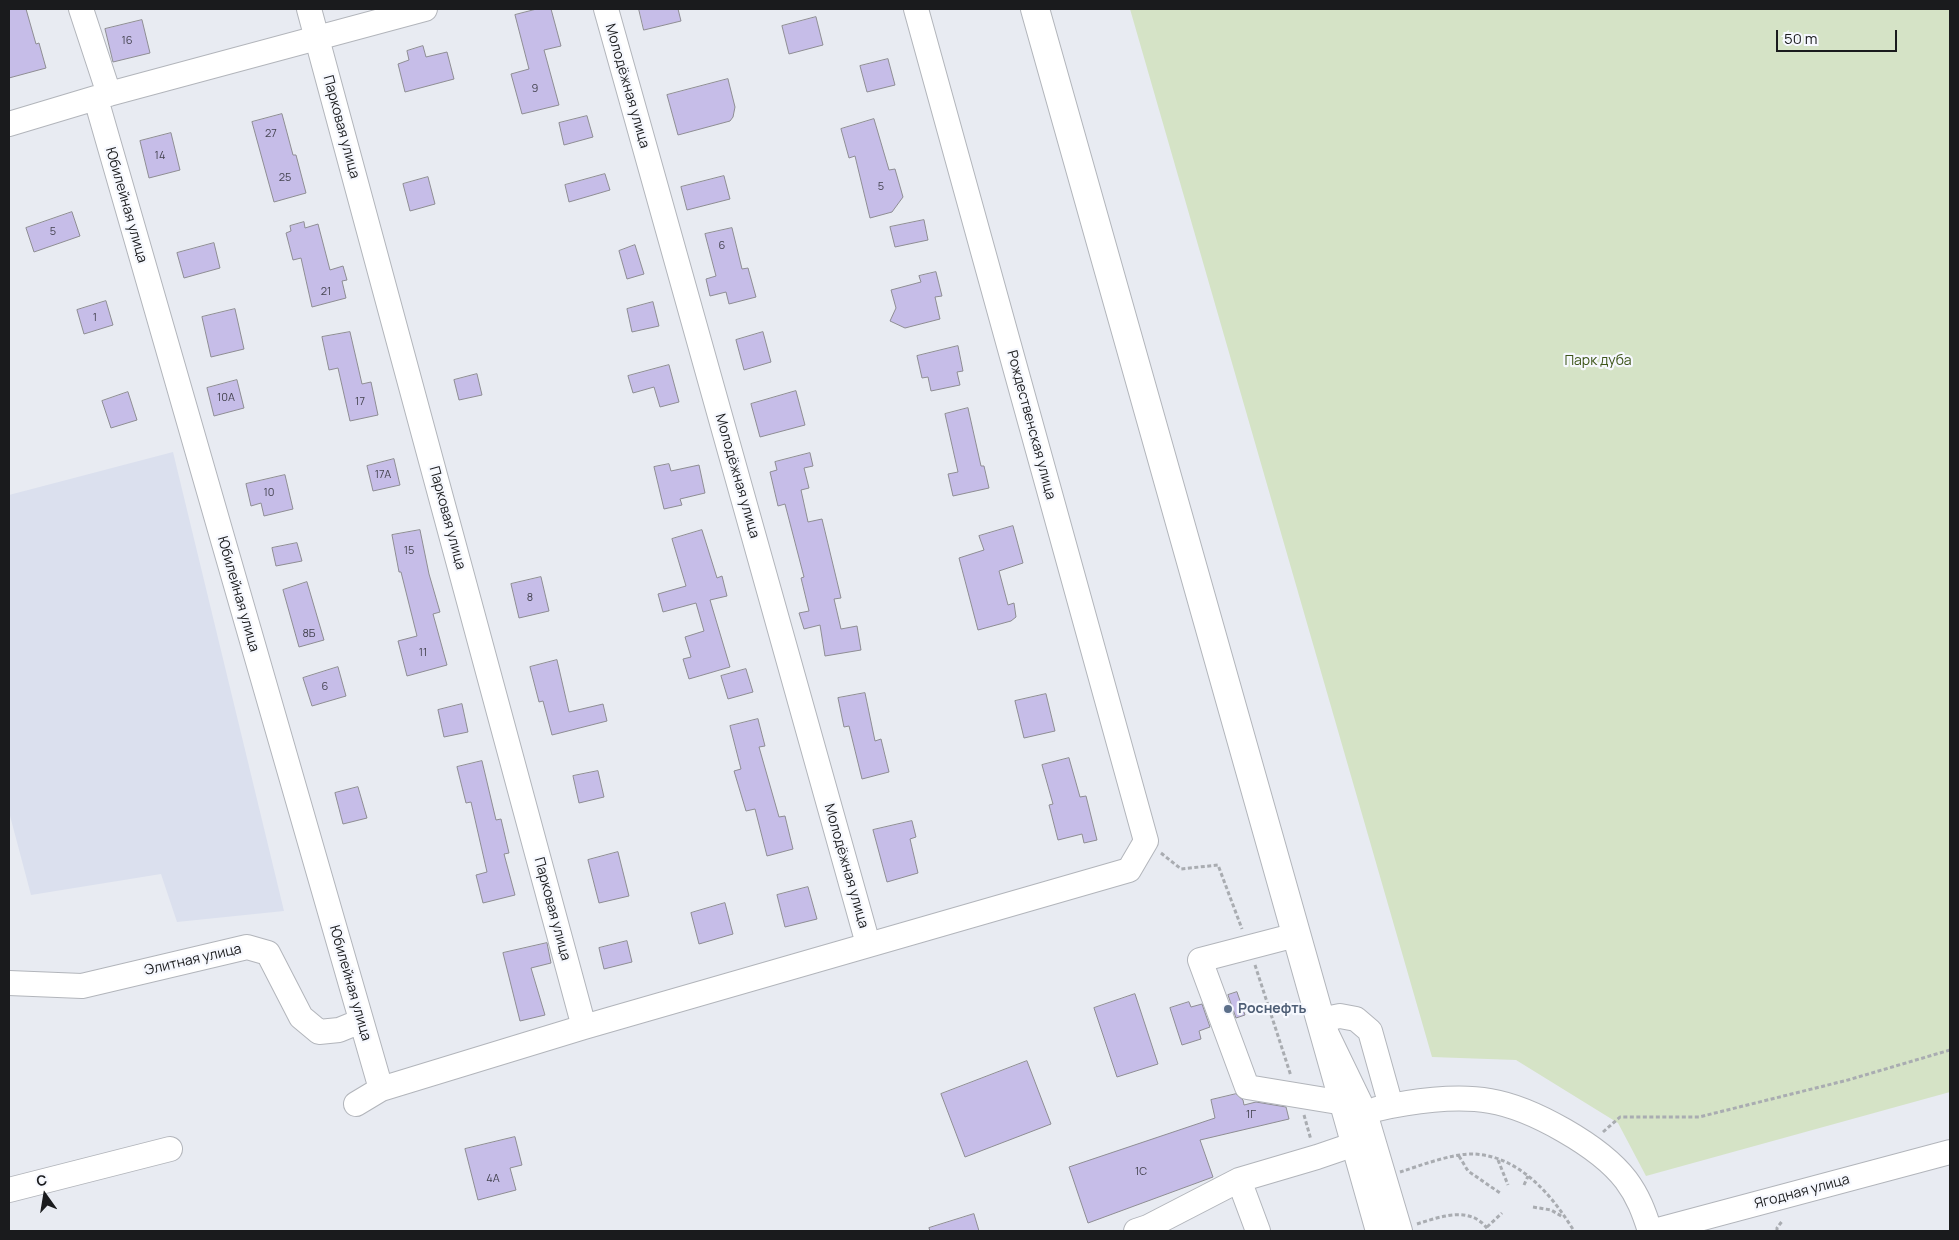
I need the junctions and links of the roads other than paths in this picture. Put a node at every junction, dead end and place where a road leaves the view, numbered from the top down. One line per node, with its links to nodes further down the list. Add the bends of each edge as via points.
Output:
1 (81, 9): 8 (street, Юбилейная улица)
2 (309, 9): 7 (street, Парковая улица)
3 (425, 9): 7 (street)
4 (606, 9): 11 (street, Молодёжная улица)
5 (916, 9): 11 (street, Рождественская улица, via 1146,841 1128,870)
6 (1035, 9): 10 (main road)
7 (317, 38): 8 (street); 15 (street, Парковая улица)
8 (102, 97): 9 (street); 14 (street, Юбилейная улица)
9 (9, 124)
10 (1296, 935): 13 (main road); 19 (street, via 1200,960 1247,1087)
11 (868, 944): 15 (street)
12 (9, 983): 14 (street, Элитная улица, via 82,986 247,946 268,953 301,1017 319,1032 339,1030)
13 (1320, 1020): 18 (street, via 1340,1016 1356,1018 1370,1031); 19 (main road)
14 (361, 1021): 16 (street, Юбилейная улица)
15 (584, 1027): 16 (street)
16 (381, 1089): 17 (street)
17 (356, 1104)
18 (1392, 1106): 19 (street); 29 (street, via 1462,1099 1490,1100 1536,1116 1587,1146 1625,1179 1640,1201)
19 (1355, 1108): 20 (main road); 25 (street)
20 (1355, 1144): 23 (street); 28 (main road)
21 (170, 1150): 24 (street)
22 (1950, 1152): 30 (street, Ягодная улица)
23 (1238, 1180): 26 (street); 27 (street)
24 (9, 1190)
25 (1405, 1229)
26 (1145, 1230)
27 (1258, 1231)
28 (1380, 1231)
29 (1650, 1231)
30 (1654, 1231)

